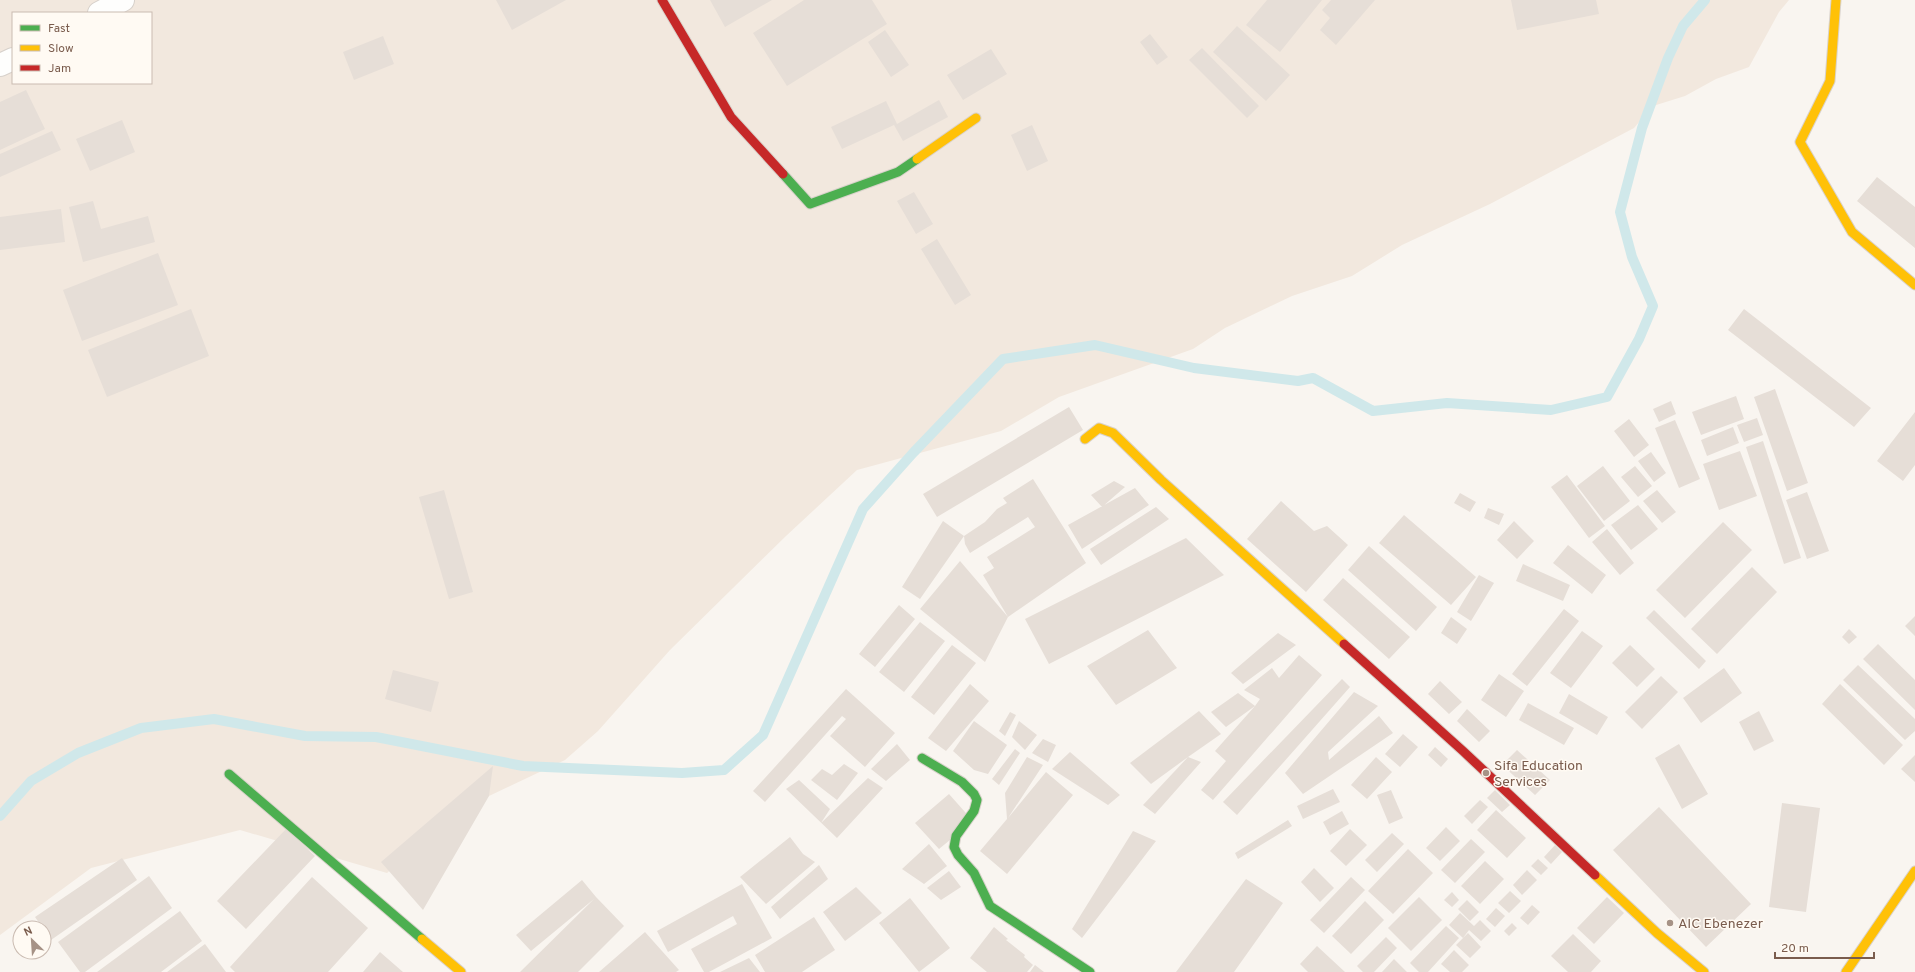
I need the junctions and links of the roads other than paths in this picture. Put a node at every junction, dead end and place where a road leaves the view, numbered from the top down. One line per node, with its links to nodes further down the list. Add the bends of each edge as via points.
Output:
1 (123, 0): 4 (street)
2 (662, 0): 7 (street, via 731,117 810,204 898,172)
3 (1836, 0): 8 (street, via 1830,81 1800,142 1852,232)
4 (101, 12)
5 (12, 59): 6 (street)
6 (0, 65)
7 (976, 118)
8 (1915, 286)
9 (1085, 439): 15 (street, via 1099,428 1113,433 1161,480 1463,751 1656,934)
10 (922, 758): 14 (street, via 968,787 975,796 976,808 953,843 974,874 982,895 990,906)
11 (229, 774): 13 (street)
12 (1915, 871): 16 (street)
13 (461, 972)
14 (1090, 972)
15 (1704, 972)
16 (1846, 972)

